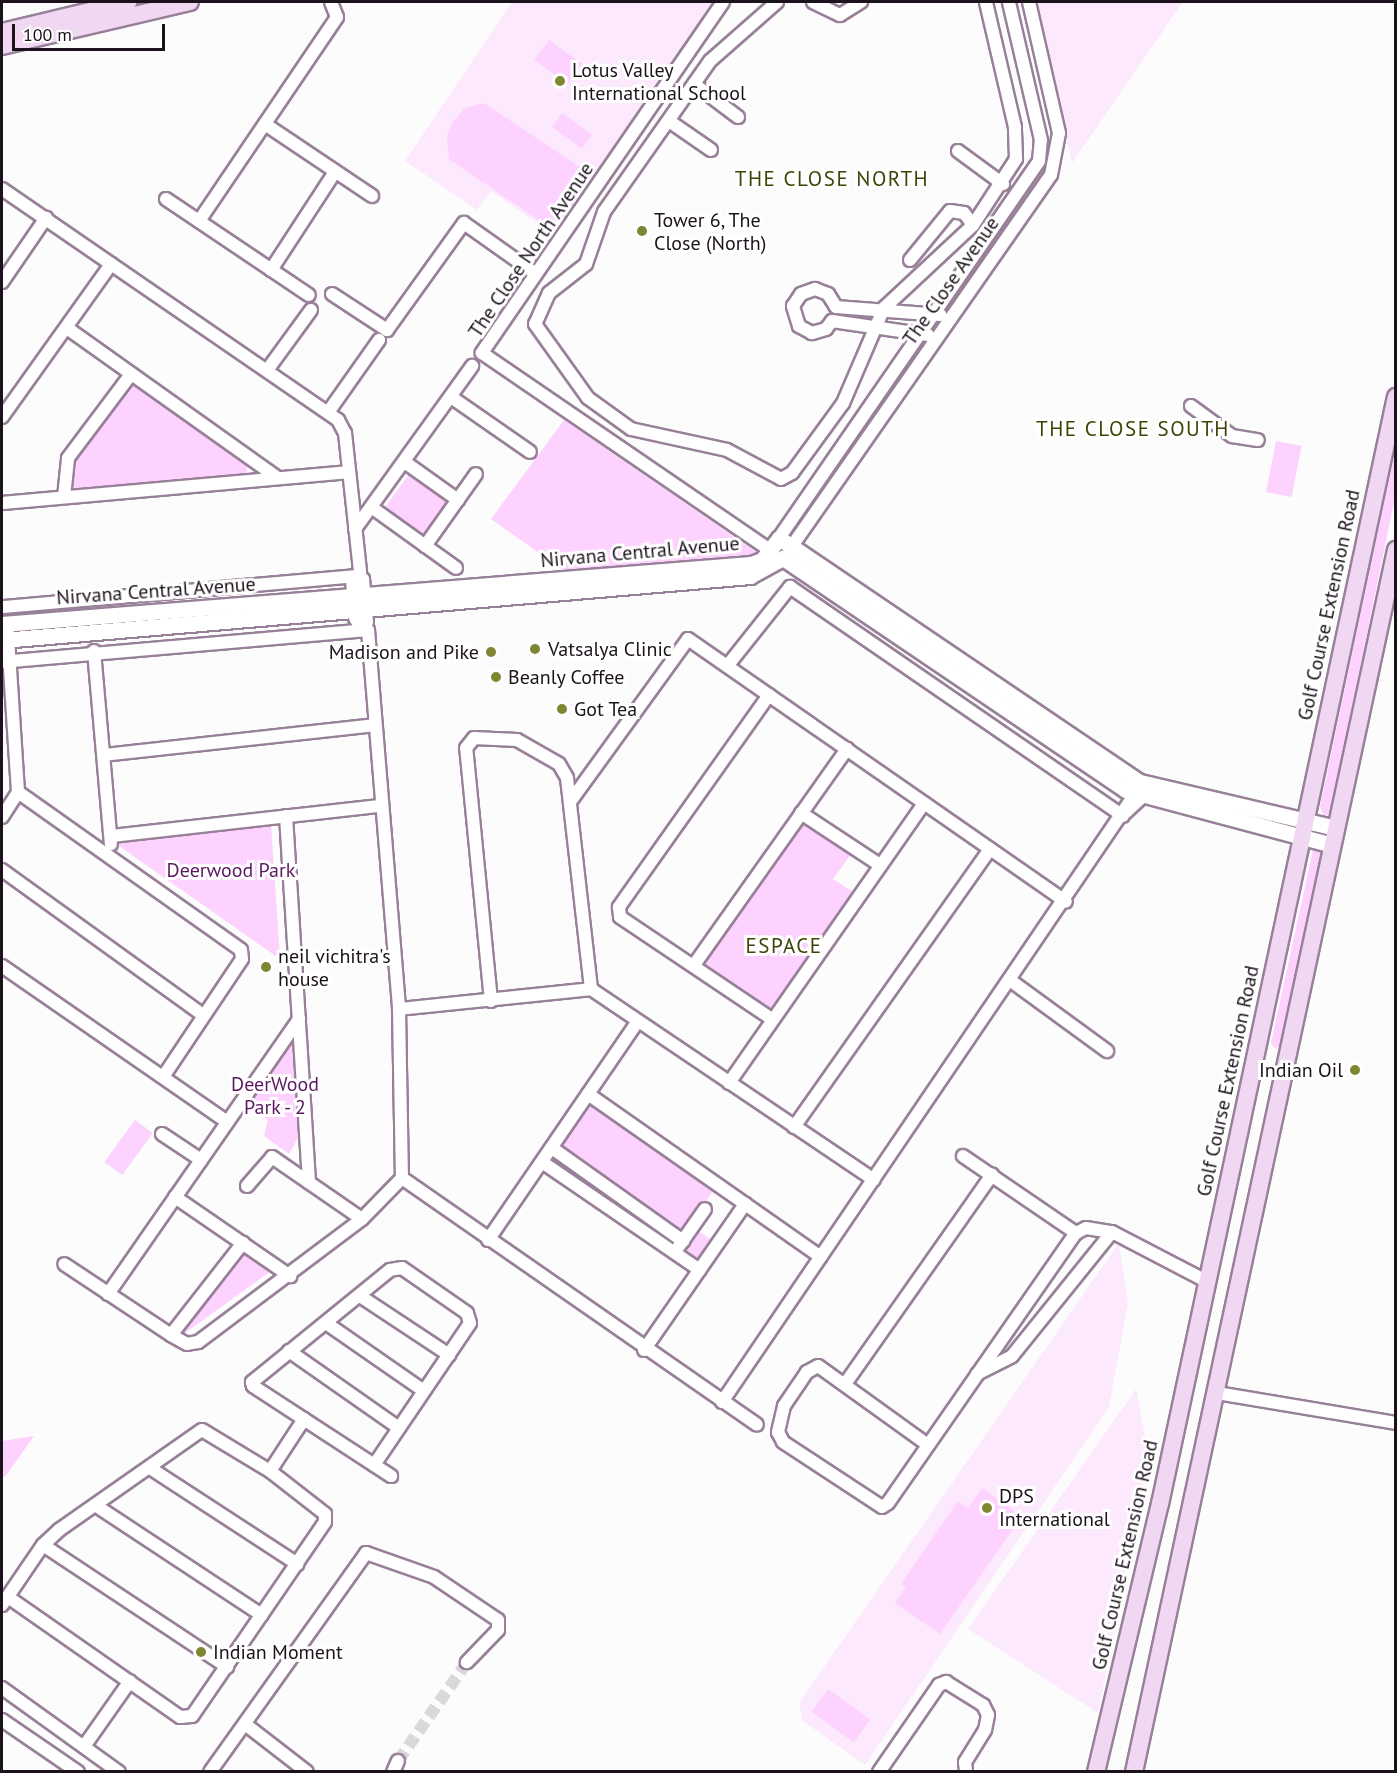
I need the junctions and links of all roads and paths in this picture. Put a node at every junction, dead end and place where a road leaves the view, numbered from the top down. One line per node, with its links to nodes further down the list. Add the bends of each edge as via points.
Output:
1 (128, 2): 11 (main road)
2 (190, 2): 12 (main road)
3 (331, 2): 16 (street, via 336,17)
4 (723, 2): 36 (street, The Close North Avenue)
5 (777, 2): 13 (street, via 737,32)
6 (813, 2): 7 (street, via 840,15)
7 (861, 2)
8 (986, 2): 22 (street, via 1015,127 1016,159)
9 (1009, 2): 19 (street, via 1041,140)
10 (1029, 2): 20 (street, The Close Avenue, via 1059,130)
11 (2, 32)
12 (2, 46)
13 (694, 84): 14 (street); 15 (street)
14 (738, 117)
15 (669, 121): 17 (street); 44 (street, via 604,212 586,264 537,309 540,337 588,398 631,429 728,450 781,479 792,473 843,403)
16 (265, 124): 21 (street); 29 (street)
17 (711, 150)
18 (958, 151): 22 (street)
19 (1039, 161): 20 (street); 26 (street, The Close Avenue)
20 (1056, 164): 27 (street, The Close Avenue)
21 (335, 172): 24 (street); 35 (street)
22 (1003, 184): 30 (street)
23 (2, 189): 28 (street)
24 (372, 196)
25 (165, 199): 29 (street)
26 (1013, 203): 27 (street); 31 (street, The Close Avenue)
27 (1025, 211): 32 (street, The Close Avenue)
28 (46, 218): 34 (street); 37 (street)
29 (199, 221): 35 (street)
30 (973, 225): 33 (street, via 964,213 950,211); 40 (street)
31 (985, 244): 32 (street); 42 (street, The Close Avenue)
32 (996, 252): 43 (street, The Close Avenue)
33 (910, 260)
34 (111, 264): 45 (street); 50 (street)
35 (271, 270): 39 (street)
36 (536, 274): 38 (street, via 464,223 387,330); 69 (street, The Close North Avenue, via 482,353)
37 (2, 282)
38 (332, 294)
39 (309, 295)
40 (884, 308): 42 (street); 44 (street); 44 (street, via 836,307 828,294 815,289 801,294 793,306 795,320 805,331 819,332 832,321)
41 (311, 310): 50 (street)
42 (936, 315): 43 (street); 46 (street, The Close Avenue)
43 (952, 316): 47 (street, The Close Avenue)
44 (875, 325): 46 (street)
45 (67, 327): 51 (street); 56 (street)
46 (922, 334): 47 (street); 69 (street, The Close Avenue)
47 (938, 336): 69 (street, The Close Avenue)
48 (379, 340): 55 (street)
49 (472, 366): 53 (street, The Close North Avenue)
50 (268, 369): 55 (street)
51 (131, 374): 62 (street); 63 (street, via 68,458)
52 (1395, 397): 94 (main road, Golf Course Extension Road)
53 (451, 398): 58 (street); 59 (street, The Close North Avenue)
54 (1191, 406): 57 (street, via 1232,436)
55 (328, 411): 60 (street, via 345,433)
56 (2, 417)
57 (1258, 440)
58 (530, 452)
59 (406, 463): 64 (street); 66 (street, The Close North Avenue)
60 (347, 472): 62 (street); 67 (street)
61 (476, 474): 64 (street)
62 (278, 478): 63 (street)
63 (64, 497): 65 (street)
64 (458, 500): 68 (street)
65 (2, 502)
66 (374, 509): 67 (street, The Close North Avenue); 68 (street)
67 (356, 530): 72 (street)
68 (425, 546): 71 (street)
69 (781, 548): 73 (street, Nirvana Central Avenue, via 751,564); 84 (street)
70 (1395, 550): 93 (main road)
71 (456, 568)
72 (357, 576): 73 (street); 74 (street)
73 (360, 603): 75 (street); 76 (street, Nirvana Central Avenue)
74 (2, 607)
75 (362, 630): 77 (street); 81 (street, via 368,630)
76 (4, 632): 78 (street)
77 (94, 651): 78 (street); 83 (street)
78 (3, 661): 85 (street)
79 (729, 665): 80 (street); 86 (street, via 694,640 681,642); 90 (street, via 790,587)
80 (769, 695): 82 (street); 102 (street, via 619,907 620,917)
81 (374, 725): 83 (street); 88 (street)
82 (847, 749): 87 (street); 89 (street)
83 (104, 755): 95 (street)
84 (1143, 790): 90 (street); 94 (street)
85 (18, 792): 92 (street); 98 (street)
86 (570, 802): 105 (street); 106 (street, via 559,764 541,752 518,740 474,738 469,742)
87 (924, 802): 97 (street); 99 (street)
88 (380, 806): 91 (street); 107 (street)
89 (801, 813): 99 (street); 102 (street)
90 (1125, 814): 101 (street)
91 (286, 816): 95 (street); 109 (street)
92 (2, 817)
93 (1336, 828): 94 (street); 96 (main road)
94 (1301, 830): 96 (street); 142 (main road, Golf Course Extension Road)
95 (111, 836): 98 (street)
96 (1332, 845): 153 (main road)
97 (990, 849): 101 (street); 117 (street)
98 (111, 854): 108 (street, via 241,950 242,959)
99 (880, 865): 110 (street)
100 (2, 870): 108 (street)
101 (1066, 902): 104 (street)
102 (694, 965): 110 (street)
103 (2, 966): 113 (street)
104 (1011, 981): 112 (street); 125 (street)
105 (591, 989): 106 (street); 111 (street)
106 (491, 1000): 107 (street)
107 (399, 1009): 124 (street)
108 (203, 1015): 113 (street)
109 (299, 1019): 116 (street); 126 (street)
110 (772, 1020): 114 (street)
111 (638, 1021): 114 (street); 115 (street)
112 (1107, 1051)
113 (163, 1077): 116 (street)
114 (729, 1083): 117 (street)
115 (588, 1094): 119 (street); 129 (street)
116 (227, 1122): 121 (street)
117 (794, 1127): 125 (street)
118 (162, 1134): 121 (street)
119 (552, 1148): 122 (street); 135 (street)
120 (963, 1156): 123 (street)
121 (201, 1160): 128 (street)
122 (542, 1162): 134 (street); 137 (street)
123 (992, 1175): 133 (street); 151 (street)
124 (402, 1178): 131 (street); 134 (street)
125 (874, 1180): 138 (street)
126 (309, 1182): 127 (street, via 272,1157); 131 (street)
127 (247, 1186)
128 (176, 1197): 136 (street); 143 (street)
129 (745, 1204): 138 (street); 140 (street)
130 (705, 1209): 135 (street)
131 (362, 1220): 141 (street)
132 (1112, 1232): 133 (street, via 1086,1228); 142 (street); 150 (street, via 1012,1356)
133 (1076, 1233): 150 (street)
134 (488, 1240): 147 (street)
135 (683, 1241): 137 (street)
136 (243, 1243): 141 (street); 146 (street)
137 (674, 1252): 140 (street)
138 (821, 1257): 154 (street)
139 (64, 1264): 143 (street)
140 (700, 1270): 147 (street)
141 (290, 1276): 146 (street, via 198,1342 187,1344)
142 (1208, 1282): 182 (main road, Golf Course Extension Road)
143 (108, 1294): 146 (street)
144 (360, 1296): 145 (street); 149 (street); 149 (street, via 390,1270 402,1269 470,1317)
145 (326, 1323): 148 (street); 152 (street)
146 (171, 1335)
147 (644, 1350): 154 (street)
148 (290, 1351): 155 (street, via 255,1378 253,1386); 158 (street)
149 (449, 1354): 152 (street)
150 (977, 1374): 159 (street)
151 (845, 1384): 159 (street); 159 (street, via 818,1366 811,1369 782,1411 778,1437 882,1507)
152 (424, 1391): 158 (street)
153 (1217, 1393): 156 (street); 183 (main road)
154 (722, 1401): 157 (street)
155 (304, 1419): 160 (street); 162 (street)
156 (1395, 1423)
157 (757, 1425)
158 (399, 1428): 160 (street)
159 (928, 1445)
160 (374, 1465): 163 (street)
161 (150, 1468): 162 (street, via 202,1430); 164 (street); 166 (street)
162 (270, 1471): 166 (street, via 326,1514)
163 (391, 1476)
164 (98, 1507): 165 (street); 168 (street)
165 (43, 1545): 167 (street); 170 (street)
166 (297, 1564): 168 (street)
167 (5, 1601): 171 (street)
168 (262, 1615): 170 (street)
169 (467, 1662): 174 (street, via 498,1630 498,1620 427,1574 366,1553)
170 (227, 1667): 171 (street, via 192,1716 180,1717)
171 (130, 1681): 175 (street)
172 (2, 1688): 175 (street)
173 (2, 1720): 176 (street)
174 (245, 1724): 178 (street); 179 (street)
175 (85, 1746): 177 (street)
176 (78, 1772)
177 (119, 1772)
178 (210, 1772)
179 (307, 1772)
180 (879, 1772): 181 (street, via 939,1685 946,1682 983,1705 988,1715 985,1730 964,1762)
181 (966, 1772)
182 (1096, 1772)
183 (1134, 1772)

